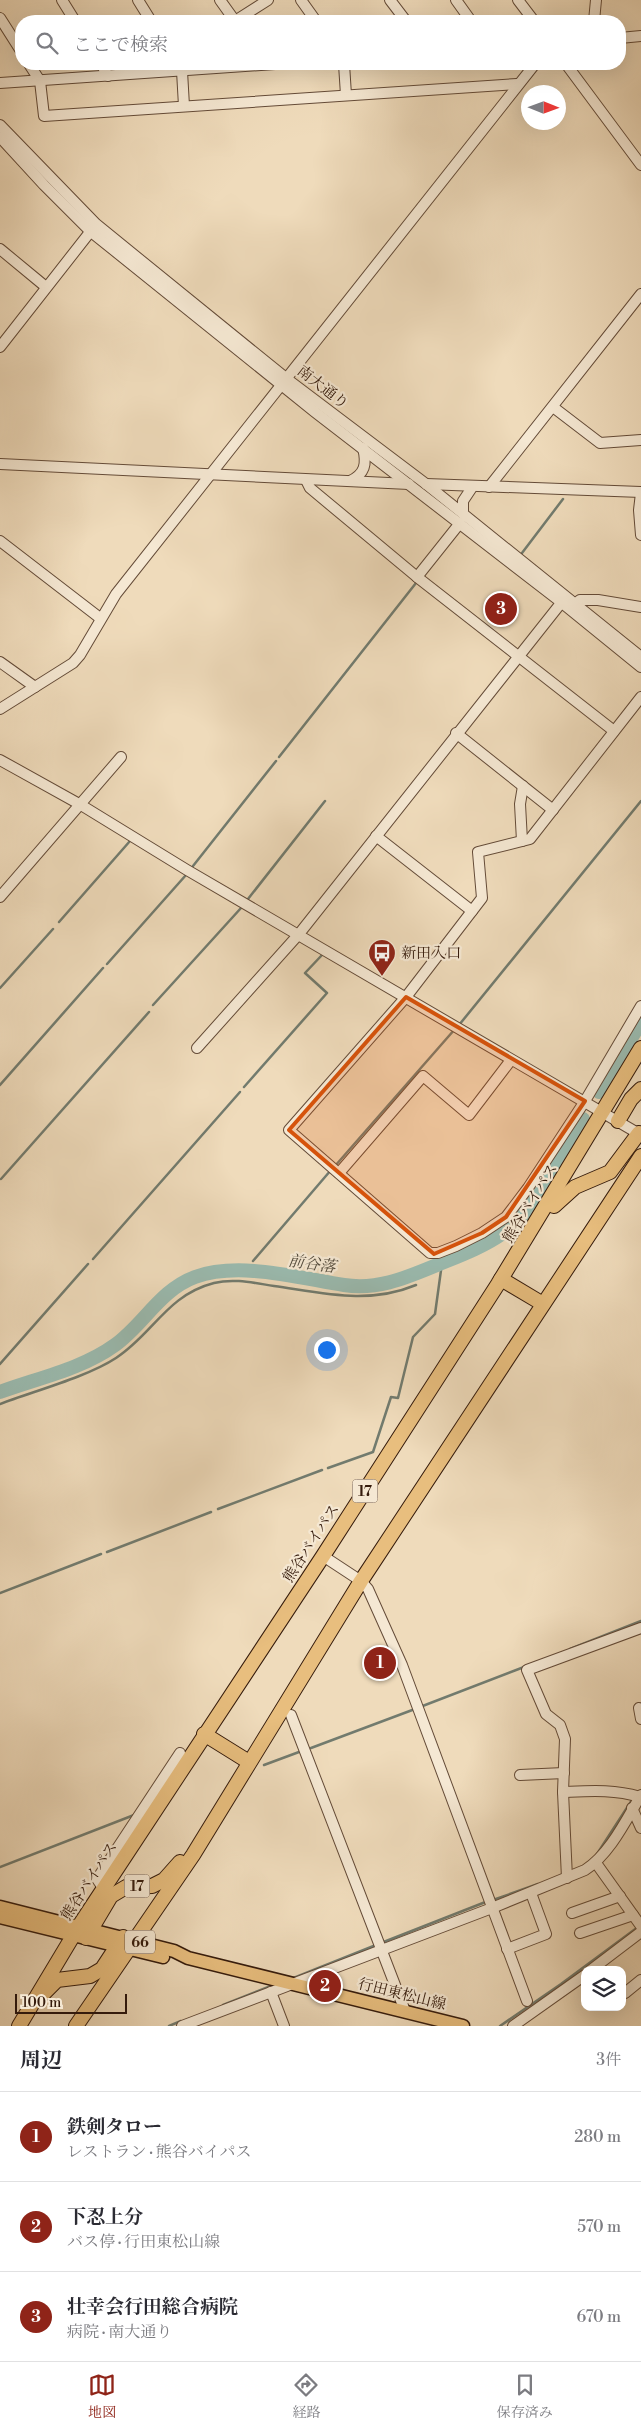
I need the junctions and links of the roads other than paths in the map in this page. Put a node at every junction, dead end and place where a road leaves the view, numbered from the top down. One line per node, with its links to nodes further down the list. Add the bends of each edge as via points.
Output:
1 (62, 0): 10 (street)
2 (138, 0): 11 (street)
3 (220, 0): 12 (street)
4 (268, 0): 13 (street)
5 (301, 0): 14 (street)
6 (390, 0): 15 (street)
7 (456, 0): 16 (street)
8 (518, 0): 17 (street)
9 (596, 0): 18 (street)
10 (71, 15)
11 (147, 15)
12 (231, 15)
13 (244, 15)
14 (312, 15)
15 (401, 15)
16 (467, 15)
17 (529, 15)
18 (595, 15)
19 (0, 18): 22 (street)
20 (641, 36): 21 (street)
21 (626, 37)
22 (15, 42)
23 (33, 70): 31 (street)
24 (104, 70): 30 (street)
25 (155, 70): 30 (street)
26 (179, 70): 35 (street)
27 (344, 70): 34 (street)
28 (529, 70): 33 (street)
29 (570, 70): 38 (street)
30 (108, 76): 31 (street)
31 (40, 81): 32 (street); 35 (street, via 44,116)
32 (0, 83)
33 (517, 84): 34 (street); 44 (street)
34 (346, 95): 35 (street)
35 (184, 106)
36 (0, 125): 37 (street, 南大通り)
37 (2, 138): 39 (street, 南大通り)
38 (641, 166)
39 (93, 228): 41 (street); 44 (street, 南大通り)
40 (0, 249): 41 (street)
41 (46, 287): 43 (street)
42 (641, 294): 45 (street)
43 (0, 348)
44 (285, 382): 47 (street, 南大通り); 49 (street); 53 (street, 南大通り)
45 (553, 407): 46 (street, via 600,443); 55 (street)
46 (641, 440)
47 (363, 448): 51 (street, via 366,465 363,472); 52 (street, 南大通り)
48 (0, 464): 49 (street)
49 (210, 475): 50 (street); 64 (street)
50 (306, 480): 51 (street); 60 (street, via 310,488)
51 (349, 481): 52 (street)
52 (409, 484): 53 (street); 57 (street, 南大通り)
53 (426, 484): 54 (street); 57 (street, 南大通り)
54 (473, 486): 55 (street); 57 (street, via 463,501)
55 (490, 487): 56 (street)
56 (641, 492): 58 (street)
57 (462, 519): 60 (street); 61 (street, 南大通り)
58 (641, 535)
59 (0, 542): 64 (street)
60 (417, 576): 65 (street)
61 (564, 600): 62 (street, 南大通り); 65 (street); 68 (street, 南大通り)
62 (575, 604): 63 (street, via 580,600 598,600); 66 (street, 南大通り)
63 (641, 607)
64 (100, 618): 69 (street, via 73,663)
65 (518, 656): 72 (street); 73 (street)
66 (641, 657)
67 (0, 662): 69 (street)
68 (641, 667)
69 (35, 687): 71 (street)
70 (641, 697): 72 (street)
71 (0, 709)
72 (614, 731): 78 (street)
73 (456, 733): 76 (street); 79 (street)
74 (121, 756): 77 (street)
75 (0, 760): 77 (street)
76 (523, 786): 78 (street); 80 (street, via 520,804)
77 (81, 804): 82 (street); 85 (street)
78 (553, 810): 80 (street, via 530,839)
79 (376, 836): 84 (street); 85 (street)
80 (522, 841): 84 (street, via 478,852 482,898)
81 (0, 883): 82 (street)
82 (11, 884): 83 (street)
83 (0, 897)
84 (472, 911): 86 (street)
85 (299, 934): 86 (street); 88 (street)
86 (406, 997): 90 (street); 97 (street, via 289,1130)
87 (641, 1006): 92 (street)
88 (196, 1048)
89 (641, 1048): 93 (highway, 熊谷バイパス / 17)
90 (511, 1060): 92 (street); 97 (street, via 469,1115 423,1076)
91 (641, 1089): 94 (highway)
92 (585, 1101): 93 (street); 97 (street, via 506,1217 482,1233 438,1253 430,1253)
93 (604, 1112): 94 (street); 98 (highway, 熊谷バイパス / 17)
94 (618, 1121): 95 (street)
95 (640, 1134): 98 (highway, via 610,1172 575,1187)
96 (641, 1156): 100 (highway, 17)
97 (335, 1170)
98 (530, 1233): 99 (highway, 熊谷バイパス / 17)
99 (501, 1279): 100 (highway); 101 (highway, 熊谷バイパス / 17)
100 (543, 1304): 102 (highway, 17)
101 (322, 1556): 102 (street); 107 (highway, 熊谷バイパス / 17)
102 (361, 1581): 109 (highway, 17); 122 (street, via 368,1590 418,1707)
103 (641, 1630): 110 (street, via 527,1670 546,1714 560,1726 565,1739)
104 (639, 1708): 106 (street)
105 (291, 1715): 132 (street)
106 (641, 1719)
107 (204, 1734): 109 (highway); 119 (highway, 熊谷バイパス / 17)
108 (180, 1754): 119 (street, via 97,1879)
109 (249, 1762): 116 (highway, 17)
110 (564, 1773): 111 (street); 112 (street)
111 (520, 1775)
112 (563, 1792): 113 (street, via 600,1790); 118 (street)
113 (638, 1796): 114 (street)
114 (632, 1808): 115 (street); 117 (street)
115 (641, 1828)
116 (193, 1855): 128 (highway, 17, via 178,1863 164,1880 152,1886 126,1887 111,1896); 131 (highway, 17)
117 (596, 1863): 118 (street); 121 (street)
118 (567, 1875): 120 (street)
119 (104, 1888): 128 (highway, 熊谷バイパス / 17)
120 (531, 1892): 122 (street); 133 (street, via 546,1934)
121 (620, 1896): 124 (street); 125 (street)
122 (490, 1903): 132 (street); 133 (street)
123 (0, 1907): 128 (main road, 行田東松山線 / 66)
124 (572, 1913)
125 (633, 1915): 127 (street); 130 (street)
126 (0, 1917): 128 (main road, 行田東松山線 / 66)
127 (641, 1926)
128 (83, 1932): 131 (main road, 行田東松山線 / 66); 140 (highway, 熊谷バイパス / 17)
129 (641, 1932): 134 (street)
130 (580, 1933)
131 (127, 1943): 137 (main road, 行田東松山線 / 66, via 174,1951 188,1958); 140 (highway, 17, via 102,1969 90,1976 57,1980); 144 (highway, 17)
132 (382, 1949): 137 (street); 142 (street)
133 (507, 1949): 141 (street)
134 (596, 1966)
135 (581, 1978): 148 (street)
136 (641, 1980): 139 (street)
137 (291, 1983): 138 (street); 142 (main road, 行田東松山線 / 66)
138 (271, 1992): 145 (street); 146 (street)
139 (626, 1992)
140 (33, 1999): 143 (highway, 熊谷バイパス / 17)
141 (527, 2001)
142 (405, 2012): 147 (main road, 行田東松山線 / 66)
143 (18, 2026)
144 (76, 2026)
145 (182, 2026)
146 (284, 2026)
147 (463, 2026)
148 (513, 2026)

